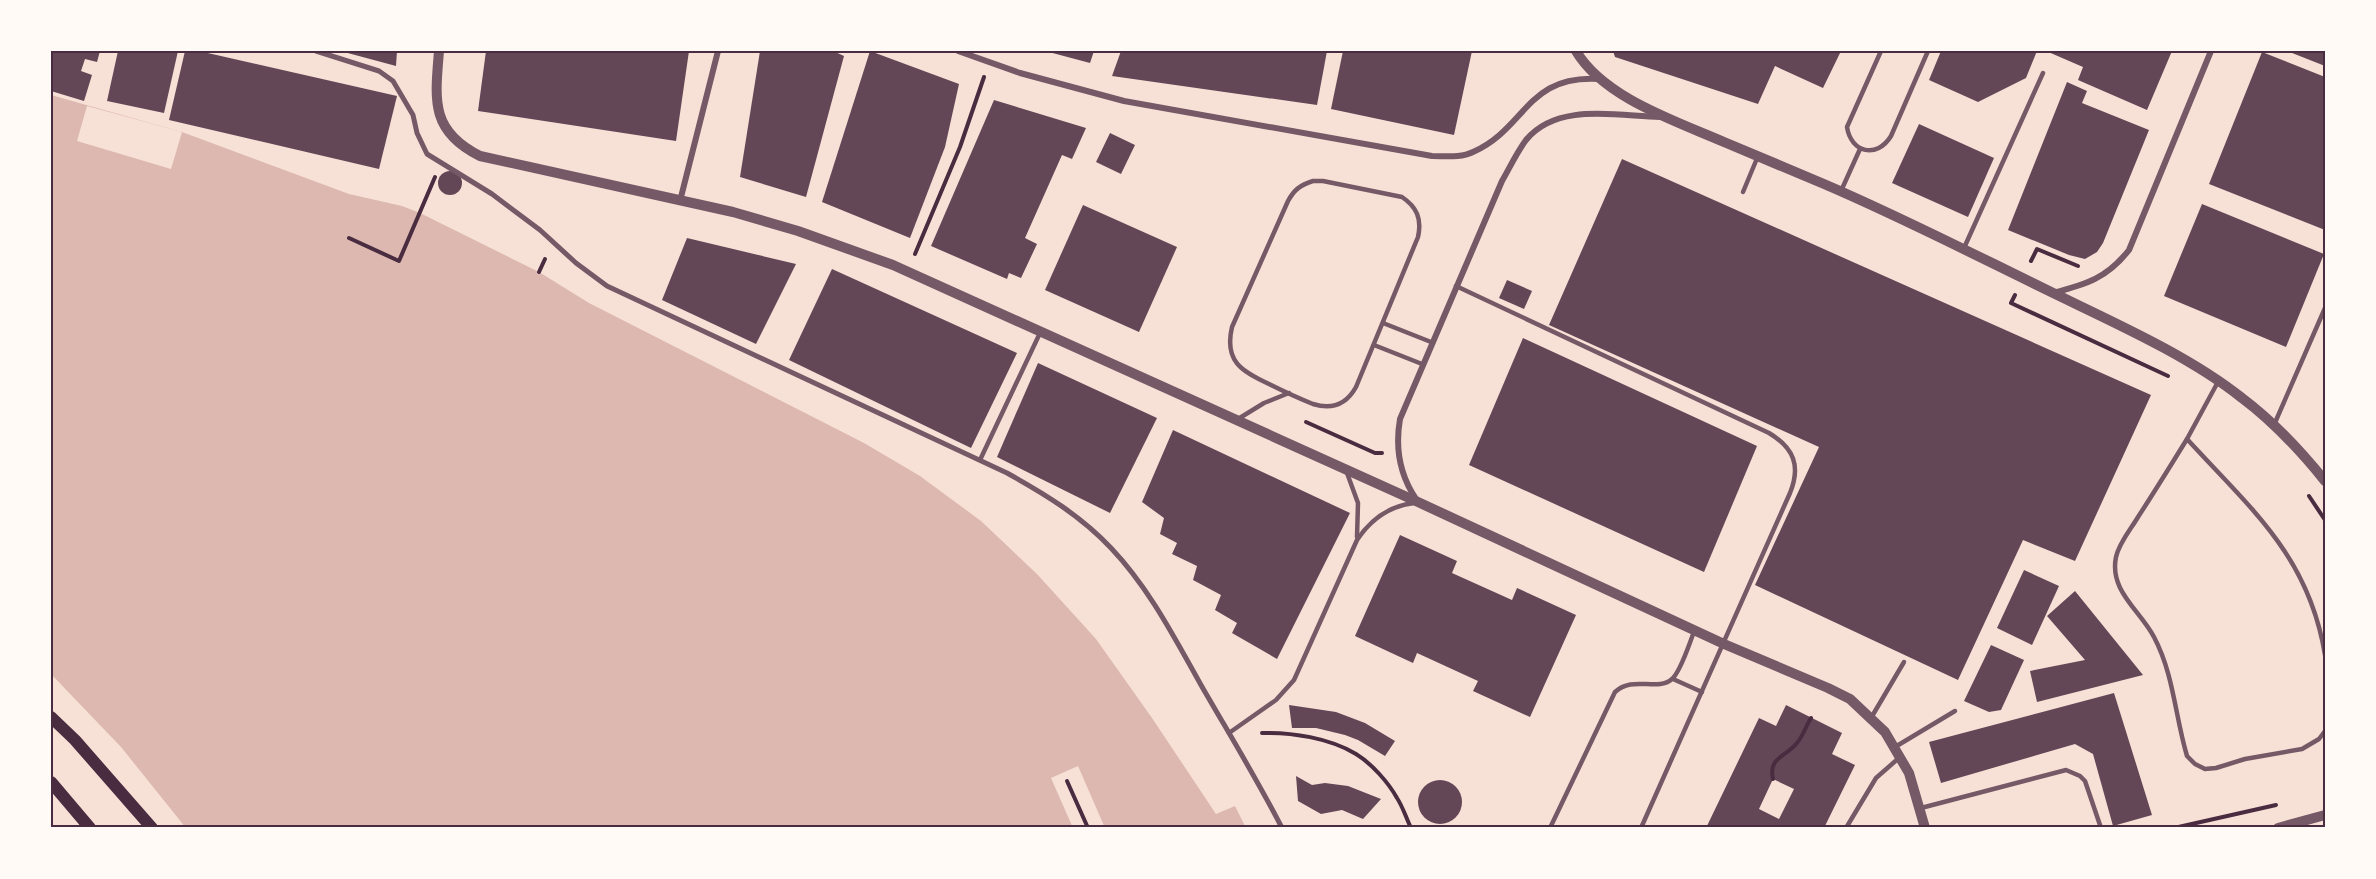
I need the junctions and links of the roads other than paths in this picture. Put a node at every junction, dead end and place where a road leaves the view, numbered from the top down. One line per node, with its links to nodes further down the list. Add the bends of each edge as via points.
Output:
1 (316, 51): 31 (street, via 379,71 393,81 413,114 427,153 492,194 607,286)
2 (439, 51): 16 (street, via 436,106 451,137 464,148 497,161)
3 (718, 51): 16 (street)
4 (958, 51): 10 (street, via 1124,101 1452,157 1472,153 1490,143 1532,100 1552,86 1584,78)
5 (1576, 51): 10 (street)
6 (1881, 51): 12 (lane, via 1847,127 1853,144)
7 (1928, 51): 12 (lane, via 1886,144 1869,151)
8 (2211, 51): 19 (street, via 2129,250 2106,274)
9 (2043, 73): 17 (lane)
10 (1600, 79): 11 (street)
11 (1666, 117): 13 (street); 18 (street, via 1573,115 1540,127 1527,139 1502,181)
12 (1860, 149): 14 (lane)
13 (1758, 156): 14 (street); 15 (lane)
14 (1840, 191): 17 (street)
15 (1743, 192)
16 (680, 201): 22 (street, via 798,231 907,271)
17 (1965, 248): 19 (street)
18 (1456, 286): 23 (street); 37 (lane, via 1769,434 1790,452 1796,479)
19 (2053, 293): 26 (street)
20 (2325, 308): 29 (lane)
21 (1383, 323): 23 (lane); 24 (lane); 27 (lane, via 1418,237 1420,219 1416,210 1402,197 1323,181 1302,184 1288,201 1229,340 1238,366)
22 (1041, 331): 28 (street); 31 (lane)
23 (1431, 342): 25 (street)
24 (1374, 345): 25 (lane); 27 (lane, via 1356,387 1343,403 1323,407)
25 (1422, 364): 34 (street, via 1400,418 1397,436 1397,453 1408,488)
26 (2218, 380): 29 (street); 30 (lane)
27 (1289, 393): 28 (lane)
28 (1236, 420): 32 (street)
29 (2274, 425): 33 (street)
30 (2187, 439): 38 (lane, via 2292,561 2315,609); 45 (lane, via 2116,556 2121,592 2144,619 2163,654 2187,756 2205,769 2216,768 2302,749)
31 (980, 460): 46 (street, via 1045,494 1111,548 1162,616)
32 (1345, 470): 34 (street); 35 (lane, via 1358,503)
33 (2325, 481)
34 (1418, 502): 35 (lane, via 1382,513); 36 (street)
35 (1357, 540): 46 (lane, via 1294,680 1276,700)
36 (1695, 629): 37 (street); 40 (lane)
37 (1724, 644): 41 (lane); 44 (street, via 1850,699)
38 (2325, 655)
39 (1904, 662): 44 (lane)
40 (1672, 679): 41 (lane); 54 (lane, via 1662,684 1628,684 1616,692)
41 (1702, 692): 55 (lane)
42 (1955, 711): 47 (lane)
43 (51, 717): 52 (main road)
44 (1871, 718): 47 (street)
45 (2325, 731)
46 (1229, 733): 53 (street)
47 (1898, 752): 49 (street); 56 (lane, via 1876,778)
48 (51, 782): 51 (main road)
49 (1920, 808): 57 (street); 58 (lane, via 2066,770 2085,781)
50 (2325, 815): 59 (street)
51 (90, 828)
52 (152, 828)
53 (1282, 828)
54 (1550, 828)
55 (1641, 828)
56 (1846, 828)
57 (1925, 828)
58 (2101, 828)
59 (2278, 828)

